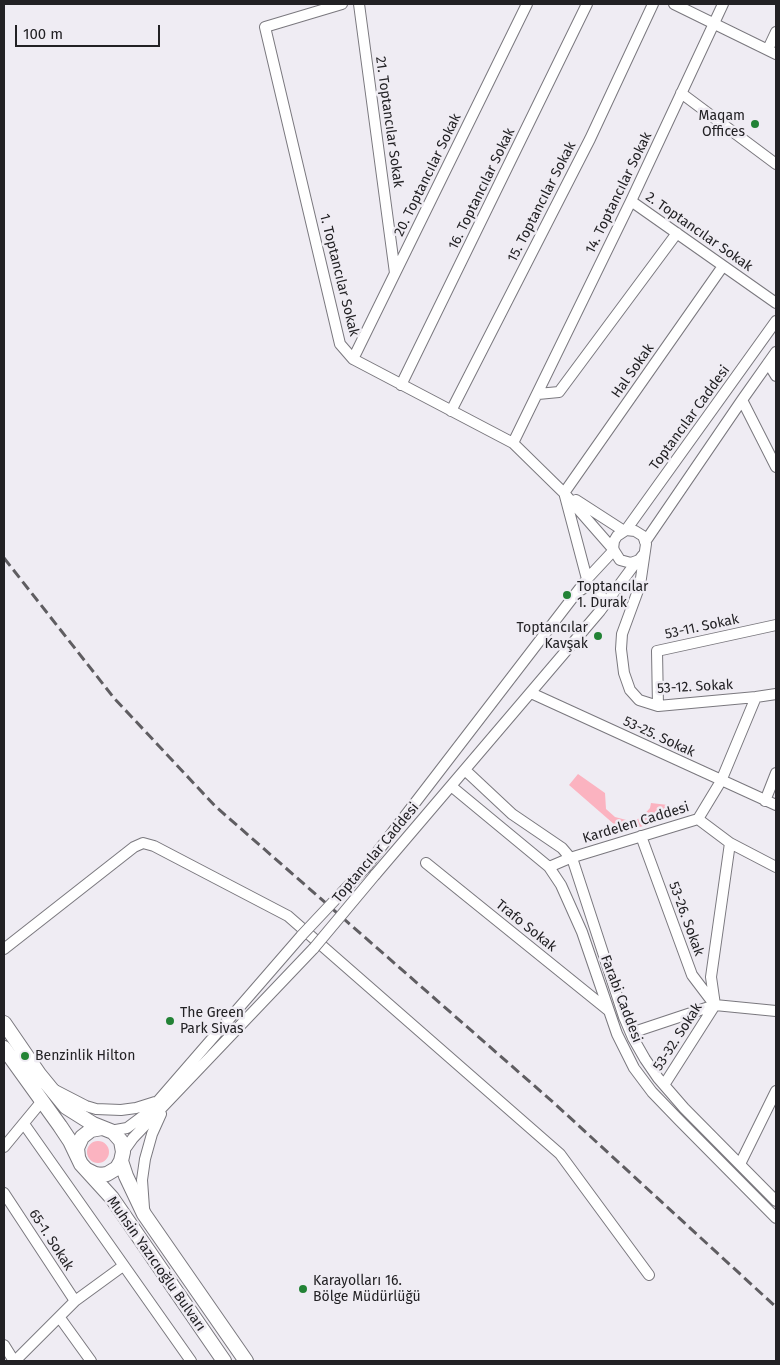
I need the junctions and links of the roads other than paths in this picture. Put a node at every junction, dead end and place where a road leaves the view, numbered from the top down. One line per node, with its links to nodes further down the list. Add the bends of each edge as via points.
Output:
1 (342, 4): 20 (street, 1. Toptancılar Sokak, via 265,27 340,344)
2 (359, 4): 16 (street, 21. Toptancılar Sokak)
3 (527, 4): 16 (street, 20. Toptancılar Sokak)
4 (587, 4): 23 (street, 16. Toptancılar Sokak)
5 (652, 4): 26 (street, 15. Toptancılar Sokak, via 590,139)
6 (674, 4): 8 (street)
7 (723, 4): 8 (street, 14. Toptancılar Sokak)
8 (714, 22): 10 (street); 11 (street, 14. Toptancılar Sokak)
9 (776, 32): 10 (street)
10 (772, 52)
11 (681, 93): 12 (street); 13 (street, 14. Toptancılar Sokak)
12 (776, 164)
13 (631, 201): 14 (street, 2. Toptancılar Sokak); 24 (street, 14. Toptancılar Sokak)
14 (677, 233): 15 (street, 2. Toptancılar Sokak); 24 (street, via 559,392)
15 (723, 266): 17 (street, 2. Toptancılar Sokak); 29 (street, Hal Sokak)
16 (395, 274): 20 (street, 20. Toptancılar Sokak)
17 (776, 303)
18 (776, 321): 30 (street, Toptancılar Caddesi)
19 (776, 352): 21 (street)
20 (353, 359): 23 (street, 1. Toptancılar Sokak)
21 (772, 363): 22 (street); 25 (street)
22 (776, 376)
23 (401, 385): 26 (street, 1. Toptancılar Sokak)
24 (538, 394): 27 (street, 14. Toptancılar Sokak)
25 (742, 400): 28 (street); 31 (street)
26 (451, 411): 27 (street, 1. Toptancılar Sokak)
27 (513, 443): 29 (street, 1. Toptancılar Sokak)
28 (776, 468)
29 (564, 493): 30 (street, 1. Toptancılar Sokak); 32 (street, 1. Toptancılar Sokak); 34 (street)
30 (625, 531): 31 (street, via 638,532); 32 (street, via 615,539)
31 (646, 542): 33 (street, via 646,550)
32 (614, 549): 33 (street, via 618,558 628,563); 34 (street, Toptancılar Caddesi)
33 (640, 558): 36 (street, Toptancılar Caddesi); 41 (street, 53-12. Sokak, via 640,585 622,634 624,674 630,690 639,700)
34 (587, 579): 35 (street, Toptancılar Caddesi)
35 (579, 592): 36 (street, via 588,585 600,589 603,601); 66 (street, Toptancılar Caddesi, bridge, via 365,868 302,935)
36 (600, 611): 38 (street, Toptancılar Caddesi)
37 (776, 625): 41 (street, 53-11. Sokak, via 657,651)
38 (531, 693): 42 (street, Toptancılar Caddesi); 44 (street, 53-25. Sokak)
39 (776, 694): 40 (street)
40 (756, 697): 41 (street, 53-12. Sokak); 44 (street, Kardelen Caddesi)
41 (658, 706)
42 (464, 770): 45 (street, Toptancılar Caddesi); 51 (street, Farabi Caddesi, via 512,814 562,848)
43 (776, 773): 46 (street)
44 (721, 781): 46 (street, 53-25. Sokak); 48 (street, Kardelen Caddesi)
45 (451, 786): 53 (street, Farabi Caddesi); 66 (street, Toptancılar Caddesi, bridge, via 314,948)
46 (765, 801): 47 (street, 53-25. Sokak)
47 (776, 806)
48 (698, 819): 49 (street, Kardelen Caddesi); 50 (street)
49 (641, 836): 51 (street, Kardelen Caddesi); 56 (street, 53-26. Sokak, via 692,975)
50 (730, 842): 54 (street); 56 (street, 53-32. Sokak, via 711,977)
51 (570, 858): 53 (street, Kardelen Caddesi); 60 (street, Farabi Caddesi)
52 (426, 863): 57 (street, Trafo Sokak)
53 (549, 867): 57 (street, Farabi Caddesi, via 582,932)
54 (776, 867)
55 (4, 949): 78 (street, via 134,847 143,843 154,846 288,916 560,1154)
56 (715, 1005): 58 (street); 60 (street, 53-32. Sokak); 62 (street, 53-32. Sokak)
57 (609, 1010): 76 (street, Farabi Caddesi, via 634,1068 652,1092)
58 (776, 1011)
59 (4, 1023): 63 (main road, Muhsin Yazıcıoğlu Bulvarı)
60 (631, 1033): 62 (street, Farabi Caddesi)
61 (4, 1048): 65 (main road, Muhsin Yazıcıoğlu Bulvarı)
62 (664, 1085): 72 (street, Farabi Caddesi)
63 (49, 1086): 66 (street, via 96,1109 121,1110); 68 (main road, Muhsin Yazıcıoğlu Bulvarı, via 66,1107)
64 (776, 1091): 72 (street)
65 (42, 1101): 67 (street); 71 (main road, Muhsin Yazıcıoğlu Bulvarı, via 70,1141)
66 (162, 1102): 68 (street, Toptancılar Caddesi, via 127,1128); 70 (street, Toptancılar Caddesi); 75 (street, via 145,1159 142,1180)
67 (24, 1124): 69 (street); 77 (street)
68 (106, 1129): 70 (main road, Muhsin Yazıcıoğlu Bulvarı, via 121,1140); 71 (main road, via 91,1130 82,1137 77,1148)
69 (4, 1147)
70 (122, 1156): 71 (main road, via 117,1168 107,1174 95,1174); 75 (main road, Muhsin Yazıcıoğlu Bulvarı, via 126,1176)
71 (81, 1164): 85 (main road, Muhsin Yazıcıoğlu Bulvarı, via 112,1198)
72 (740, 1164): 74 (street, Farabi Caddesi)
73 (4, 1193): 79 (street, 65-1. Sokak)
74 (776, 1201)
75 (144, 1214): 86 (main road, Muhsin Yazıcıoğlu Bulvarı)
76 (776, 1218)
77 (123, 1266): 79 (street); 84 (street)
78 (649, 1275)
79 (75, 1302): 80 (street)
80 (60, 1318): 82 (street); 83 (street)
81 (4, 1345): 82 (street)
82 (15, 1361)
83 (91, 1361)
84 (191, 1361)
85 (224, 1361)
86 (246, 1361)

